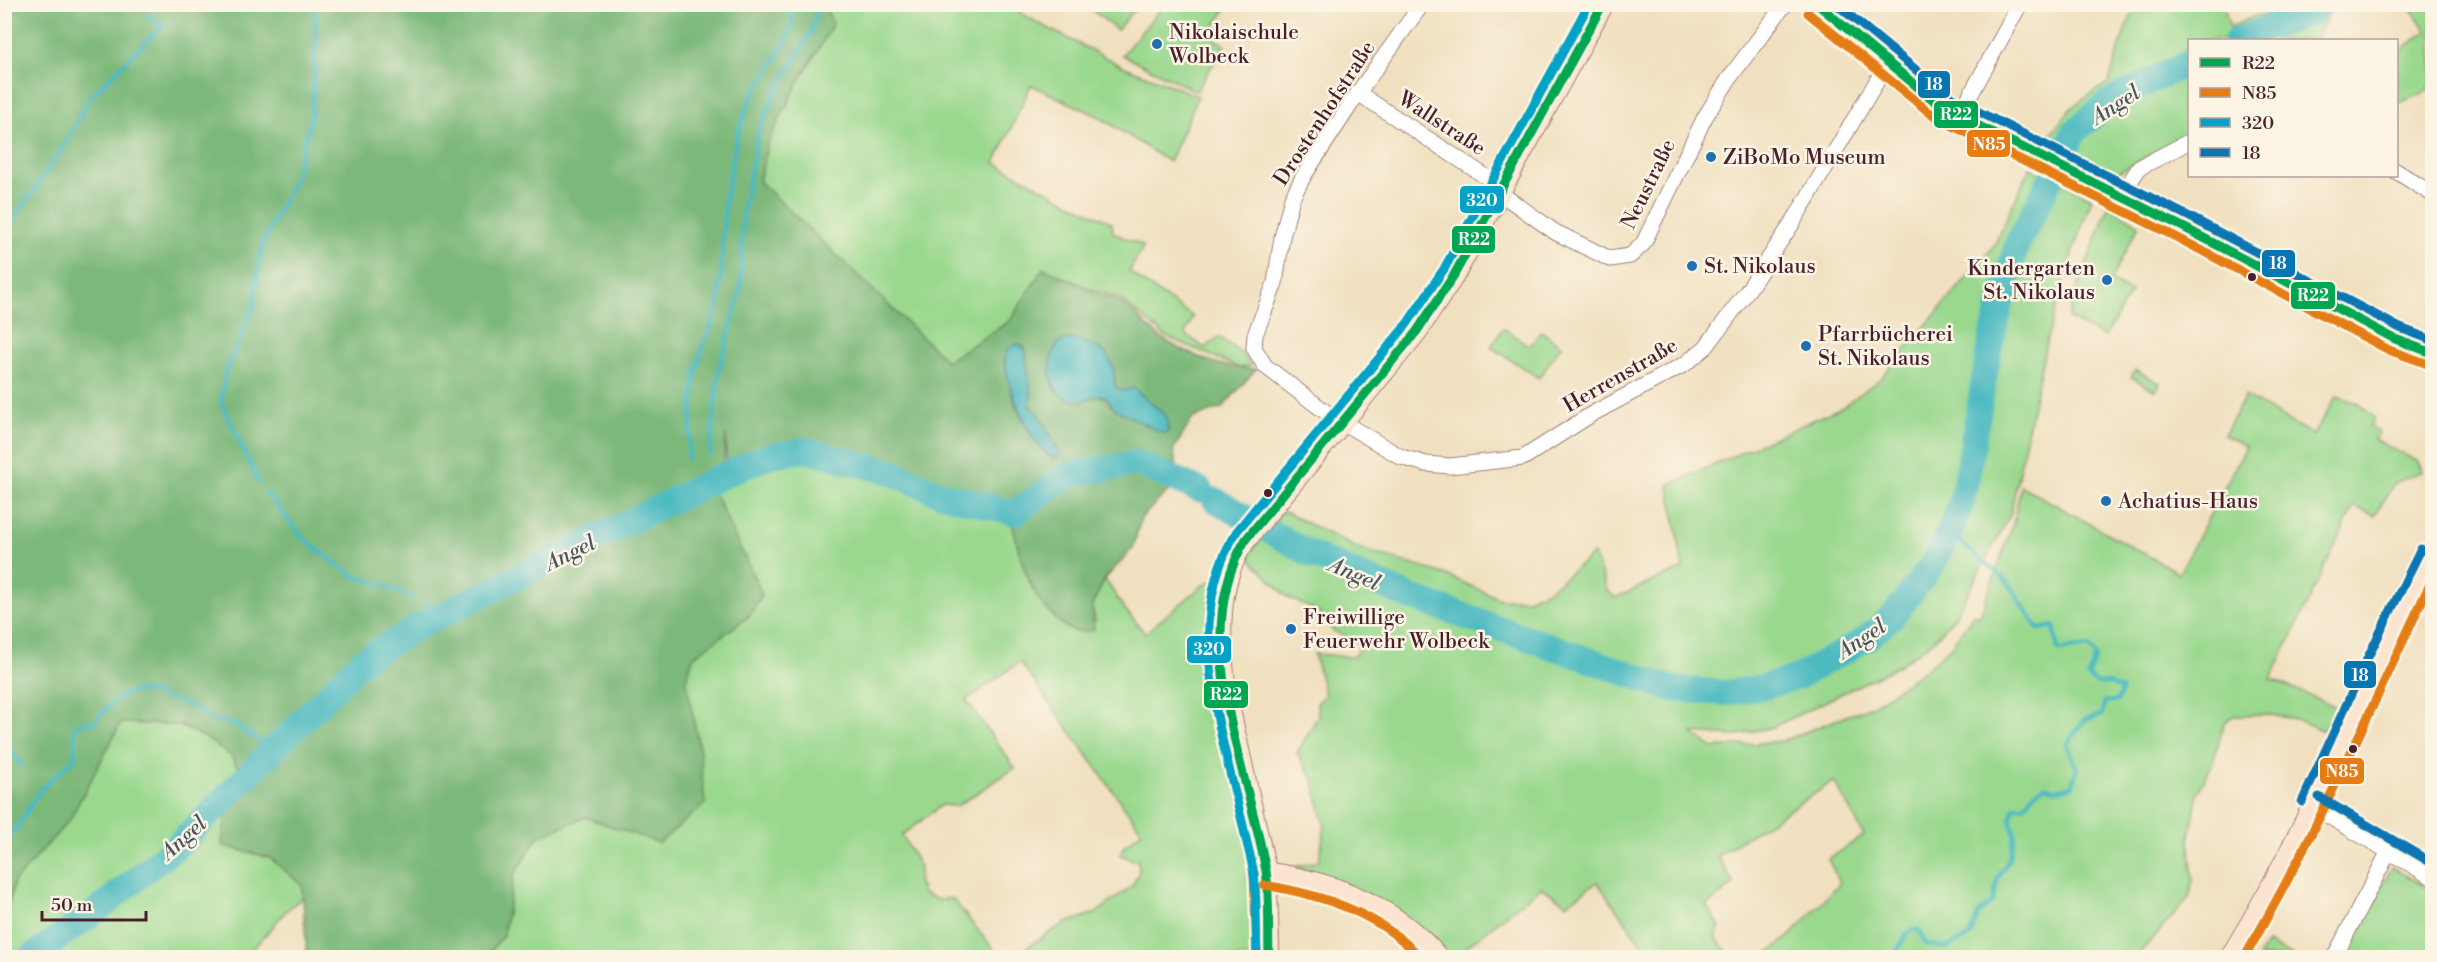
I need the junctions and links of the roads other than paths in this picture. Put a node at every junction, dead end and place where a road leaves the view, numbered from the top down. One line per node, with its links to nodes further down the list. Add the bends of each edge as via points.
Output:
1 (1422, 4): 7 (street, Drostenhofstraße)
2 (1603, 4): 11 (street)
3 (1785, 4): 11 (street, Neustraße, via 1730,76 1705,117 1643,244 1630,256 1610,259 1556,232)
4 (1816, 4): 6 (street)
5 (2020, 4): 8 (street)
6 (1887, 64): 8 (street); 15 (street, Herrenstraße, via 1748,290 1706,347 1685,364 1592,414 1523,458 1450,466 1426,464 1401,457)
7 (1358, 93): 11 (street, Wallstraße); 15 (street, Drostenhofstraße, via 1292,198 1275,283 1255,335 1254,348 1265,366)
8 (1959, 116): 13 (street)
9 (2188, 142): 13 (street, via 2139,168)
10 (2398, 172): 12 (street)
11 (1502, 191): 15 (street, via 1417,331)
12 (2433, 194)
13 (2121, 196): 14 (street, via 2395,339)
14 (2433, 353)
15 (1342, 423): 19 (street, via 1246,538 1234,557 1225,588 1222,668)
16 (2433, 554): 17 (street)
17 (2313, 807): 18 (street); 23 (street)
18 (2389, 851): 20 (street); 24 (street)
19 (1266, 873): 21 (street); 22 (street, via 1312,881 1368,903 1413,930)
20 (2433, 877)
21 (1269, 957)
22 (1438, 957)
23 (2230, 957)
24 (2334, 957)

